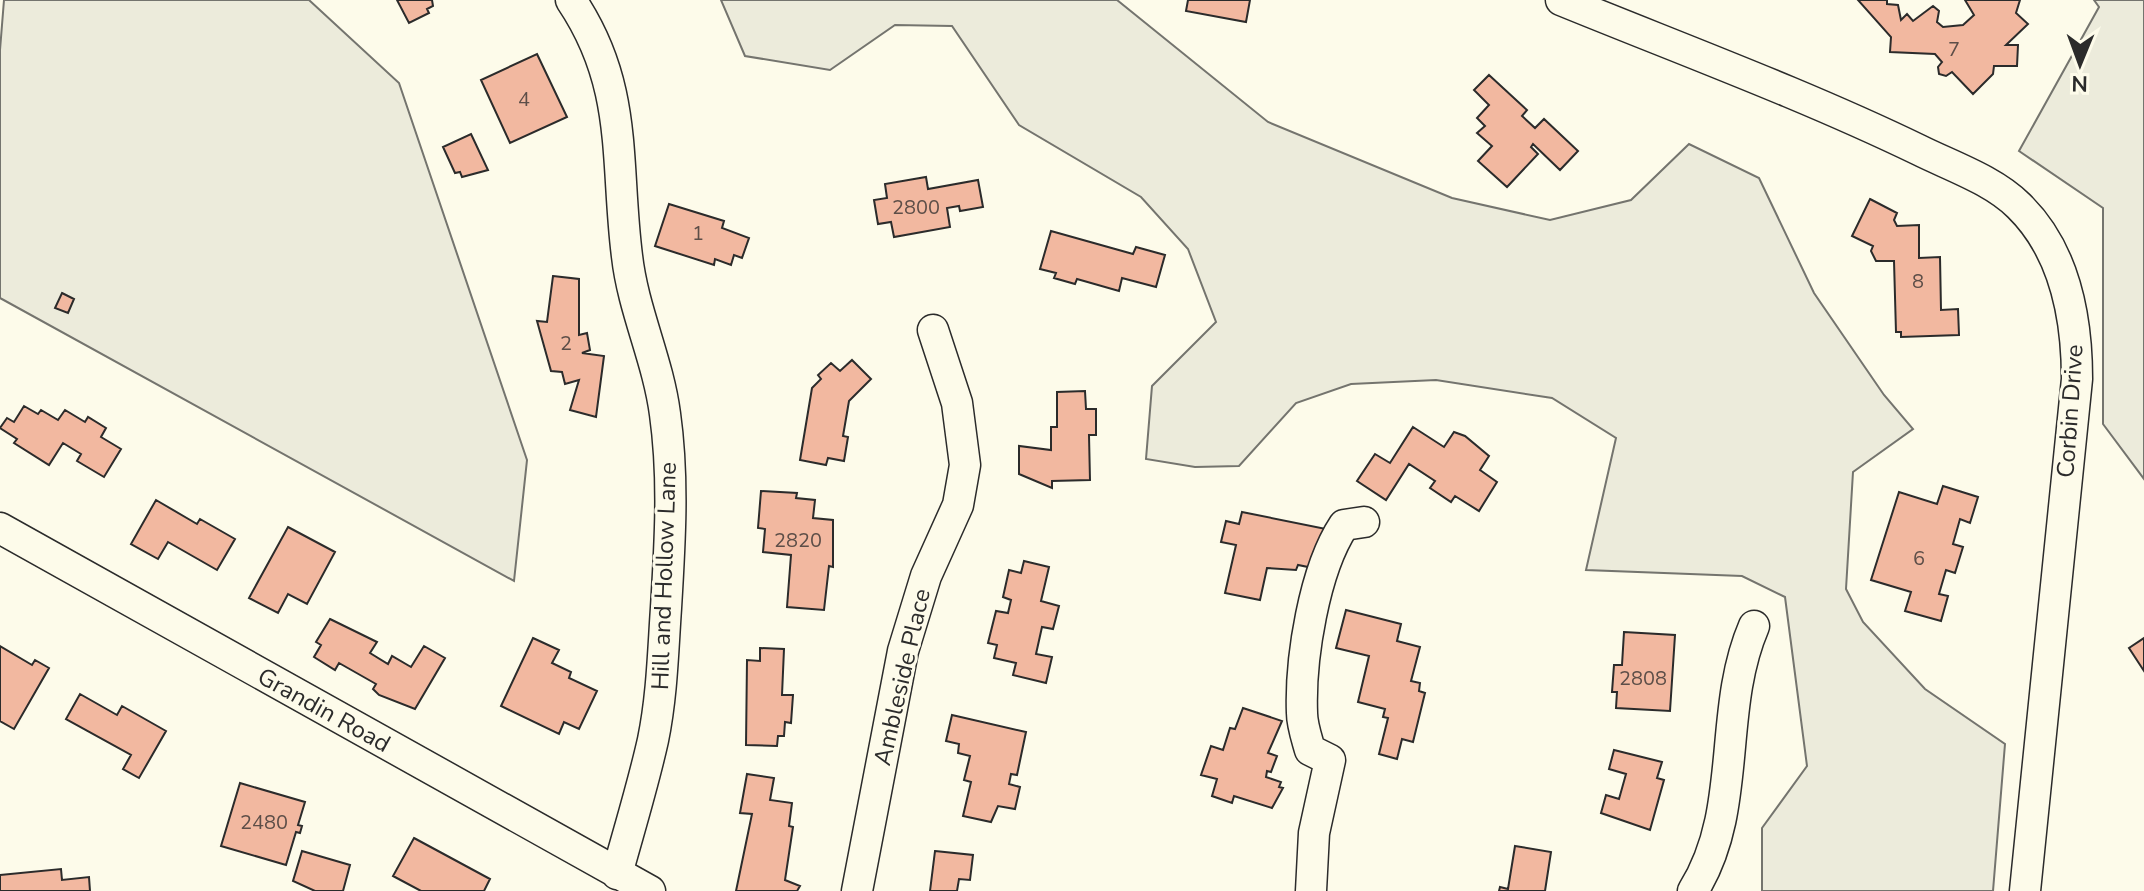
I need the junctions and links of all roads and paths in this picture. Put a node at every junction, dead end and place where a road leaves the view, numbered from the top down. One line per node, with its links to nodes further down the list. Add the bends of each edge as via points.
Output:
1 (571, 0): 7 (street, Hill and Hollow Lane, via 592,37 617,123 627,261 655,355 671,476 661,689 653,740)
2 (1561, 0): 12 (street, Corbin Drive, via 1850,117 1984,182 2019,205 2042,235 2059,268 2075,329 2077,379)
3 (933, 330): 9 (street, Ambleside Place, via 957,403 965,465 958,505 926,576 903,651)
4 (1364, 522): 10 (street, via 1344,525 1334,539 1311,609 1302,715 1310,750 1330,760 1314,833)
5 (0, 528): 7 (street, Grandin Road)
6 (1754, 626): 11 (street, via 1734,690 1725,805 1716,841)
7 (617, 874): 8 (street, Grandin Road)
8 (650, 891)
9 (857, 891)
10 (1311, 891)
11 (1693, 891)
12 (2025, 891)

